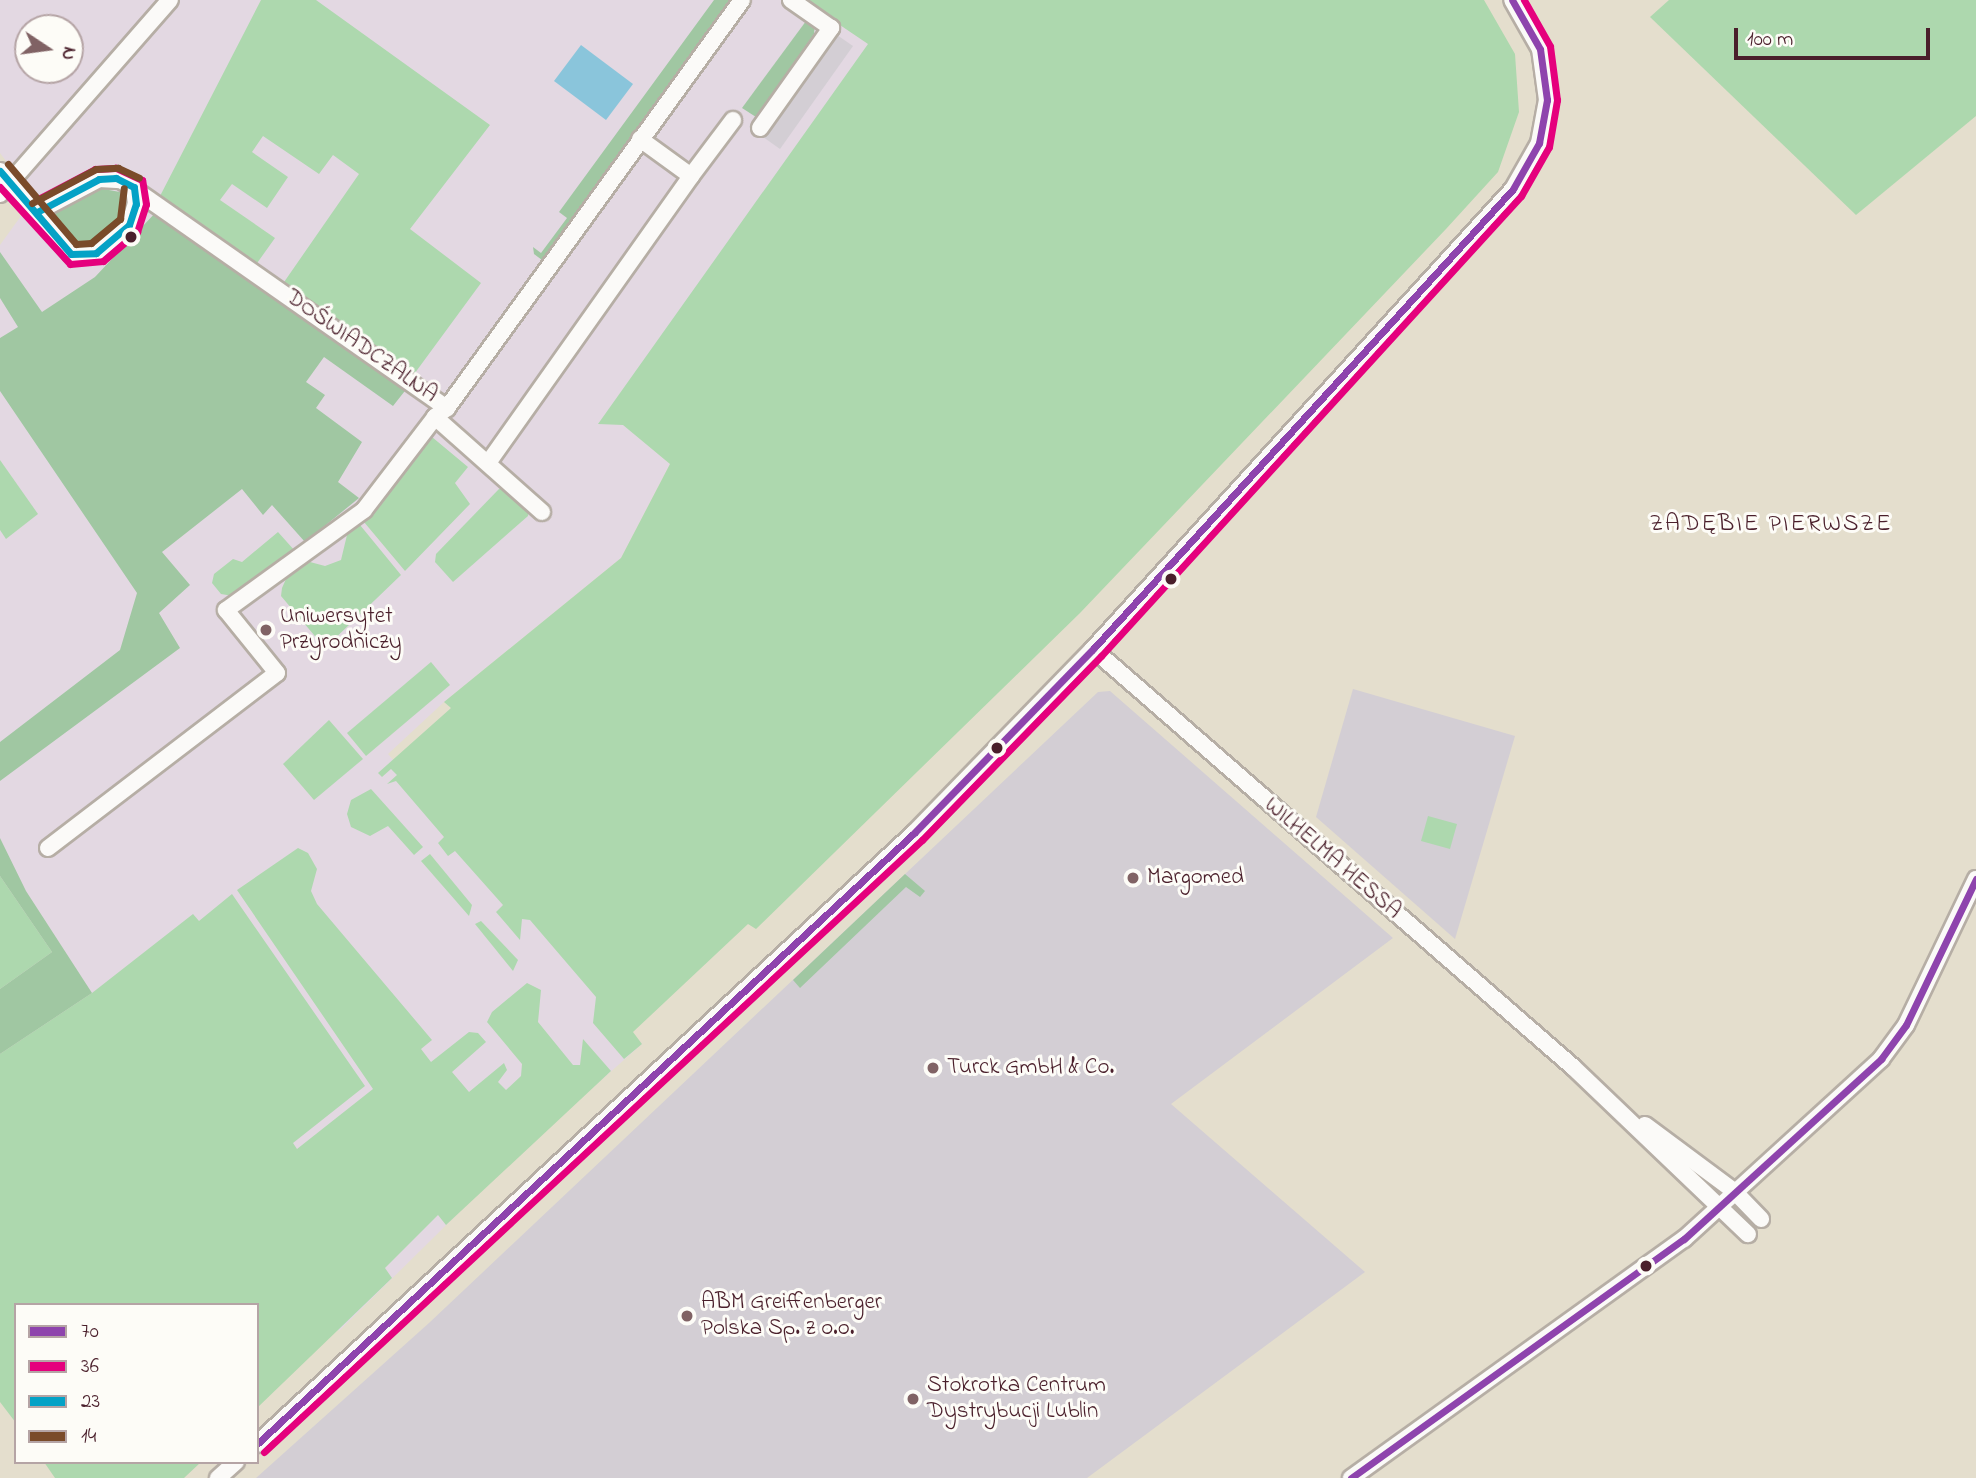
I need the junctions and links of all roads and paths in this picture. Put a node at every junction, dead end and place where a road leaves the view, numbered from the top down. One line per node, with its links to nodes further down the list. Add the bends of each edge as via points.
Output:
1 (170, 0): 9 (street)
2 (742, 0): 7 (street, DOŚWIADCZALNA)
3 (791, 0): 6 (street, via 831,28)
4 (1512, 0): 15 (street, via 1536,38 1547,87 1542,133 1522,176)
5 (733, 120): 8 (street)
6 (760, 128)
7 (640, 139): 8 (street); 12 (street, DOŚWIADCZALNA)
8 (691, 176): 13 (street)
9 (3, 182): 11 (street)
10 (134, 187): 11 (street, DOŚWIADCZALNA, via 116,178 99,179); 11 (street, via 136,204 121,234 96,253 71,254); 12 (street, DOŚWIADCZALNA)
11 (37, 212)
12 (441, 413): 13 (street); 16 (street, via 364,510 226,610 276,673)
13 (488, 463): 14 (street)
14 (542, 512)
15 (1093, 649): 18 (street, WILHELMA HESSA); 23 (street, via 914,833)
16 (48, 848)
17 (1976, 879): 19 (street, via 1906,1025 1881,1059)
18 (1573, 1067): 19 (street, WILHELMA HESSA); 20 (street, WILHELMA HESSA)
19 (1734, 1191): 20 (street); 21 (street, WILHELMA HESSA)
20 (1720, 1205): 22 (street, WILHELMA HESSA); 26 (street, via 1640,1273)
21 (1761, 1219)
22 (1748, 1234)
23 (259, 1442)
24 (234, 1464): 25 (street)
25 (218, 1478)
26 (1351, 1478)

